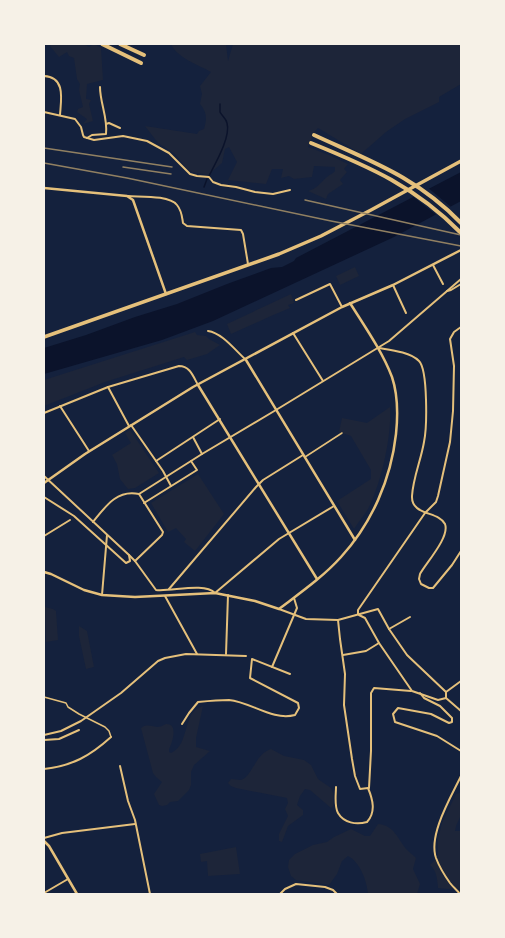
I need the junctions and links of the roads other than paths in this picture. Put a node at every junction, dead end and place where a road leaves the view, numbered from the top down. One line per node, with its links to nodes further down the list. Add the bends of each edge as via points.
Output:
1 (102, 44): 4 (highway)
2 (120, 44): 3 (highway)
3 (144, 55)
4 (141, 63)
5 (44, 76): 8 (street, via 53,78 61,90)
6 (100, 87): 9 (street)
7 (44, 112): 8 (street)
8 (60, 115): 12 (street, via 75,119)
9 (106, 124): 10 (street); 12 (street, via 106,134)
10 (120, 128)
11 (314, 136): 18 (highway, via 410,181 442,204)
12 (87, 138): 16 (street, via 94,140 123,136 147,141 169,153 190,174 209,177 221,185 266,194)
13 (311, 143): 19 (highway, via 374,170 405,187 436,209)
14 (461, 161): 21 (main road, via 321,236)
15 (44, 188): 17 (street)
16 (290, 190)
17 (127, 196): 21 (street, via 170,200 176,203 184,225 241,230); 28 (street, via 136,206)
18 (461, 223)
19 (461, 233)
20 (461, 250): 22 (street)
21 (248, 264): 28 (main road)
22 (433, 264): 24 (street); 25 (street)
23 (461, 279): 27 (street)
24 (393, 284): 30 (street); 32 (street)
25 (443, 284)
26 (461, 284): 27 (street)
27 (447, 291): 37 (street)
28 (166, 294): 36 (main road)
29 (296, 300): 31 (street, via 330,284)
30 (350, 303): 31 (street); 37 (street)
31 (342, 307): 35 (street)
32 (406, 313)
33 (461, 327): 65 (street, via 450,339 455,387 450,442 436,502)
34 (208, 331): 38 (street, via 221,336)
35 (294, 333): 38 (street); 39 (street)
36 (44, 336)
37 (378, 348): 39 (street); 65 (street, via 410,355 422,365 425,428 412,497 414,505); 71 (street, via 395,386 398,413 395,446 387,479 374,510)
38 (246, 360): 40 (street); 43 (street)
39 (323, 381): 43 (street)
40 (198, 385): 41 (street, via 188,368 179,366); 45 (street); 46 (street)
41 (108, 387): 42 (street); 46 (street)
42 (60, 406): 44 (street); 50 (street)
43 (276, 410): 48 (street); 52 (street)
44 (44, 413)
45 (220, 419): 48 (street); 49 (street)
46 (130, 426): 50 (street); 53 (street)
47 (342, 433): 52 (street)
48 (230, 437): 51 (street); 59 (street)
49 (193, 438): 51 (street); 53 (street)
50 (89, 451): 57 (street)
51 (202, 454): 54 (street)
52 (304, 456): 59 (street); 64 (street)
53 (156, 461): 56 (street)
54 (191, 461): 56 (street); 60 (street, via 197,470)
55 (44, 476): 57 (street)
56 (165, 476): 60 (street); 61 (street)
57 (47, 480): 58 (street); 67 (street)
58 (44, 483)
59 (259, 484): 68 (street); 78 (street)
60 (171, 486): 63 (street)
61 (139, 494): 63 (street); 67 (street, via 129,493 114,498)
62 (44, 497): 72 (street, via 74,516)
63 (144, 503): 75 (street, via 163,532)
64 (334, 506): 68 (street); 71 (street)
65 (425, 513): 73 (street, via 441,520 446,530 444,538 420,574 421,584 433,588); 85 (street, via 358,610)
66 (70, 520): 70 (street)
67 (93, 522): 69 (street)
68 (289, 532): 77 (street); 79 (street)
69 (107, 535): 72 (street); 74 (street)
70 (44, 536)
71 (355, 540): 77 (street)
72 (107, 545): 74 (street, via 126,563 130,561); 80 (street)
73 (461, 551)
74 (129, 555): 75 (street)
75 (135, 561): 78 (street, via 156,590)
76 (44, 572): 80 (street)
77 (317, 579): 83 (street)
78 (168, 590): 79 (street, via 207,589)
79 (215, 593): 81 (street); 82 (street)
80 (102, 595): 82 (street)
81 (228, 595): 84 (street); 92 (street)
82 (165, 596): 91 (street)
83 (294, 598): 84 (street); 86 (street, via 297,608)
84 (278, 609): 86 (street)
85 (358, 614): 88 (street); 89 (street, via 378,609); 90 (street, via 365,618)
86 (294, 615): 88 (street, via 306,619); 95 (street)
87 (410, 617): 89 (street)
88 (338, 620): 93 (street)
89 (389, 630): 99 (street, via 407,655)
90 (379, 643): 93 (street, via 366,651); 98 (street)
91 (197, 654): 92 (street); 106 (street, via 165,658 82,721 61,731)
92 (226, 654): 94 (street)
93 (343, 655): 114 (street, via 344,705 355,776 360,789)
94 (246, 656)
95 (272, 667): 96 (street); 104 (street, via 252,659 250,678 298,703 299,708 295,715 277,715 229,700 198,702)
96 (290, 674)
97 (461, 680): 99 (street)
98 (412, 691): 100 (street); 114 (street, via 374,688 371,692)
99 (446, 692): 102 (street)
100 (420, 693): 102 (street, via 438,700); 109 (street, via 424,698 440,706 452,718 452,722 449,724 431,714 398,708 393,714 395,722 437,736)
101 (44, 697): 107 (street, via 61,701 107,729)
102 (446, 698): 103 (street)
103 (461, 711)
104 (182, 724)
105 (79, 730): 108 (street, via 59,739)
106 (44, 735)
107 (111, 737): 111 (street, via 88,755 65,765)
108 (44, 740)
109 (461, 751)
110 (120, 766): 115 (street)
111 (44, 769)
112 (461, 776): 124 (street, via 438,827 435,849 440,866)
113 (336, 787): 114 (street, via 338,813 347,822 354,824 367,822 373,811)
114 (368, 788)
115 (135, 824): 116 (street, via 62,833); 121 (street)
116 (44, 838)
117 (44, 841): 118 (street)
118 (68, 878): 119 (street); 120 (street)
119 (44, 893)
120 (77, 894)
121 (150, 894)
122 (280, 894): 123 (street, via 296,884 325,887)
123 (337, 894)
124 (460, 894)

